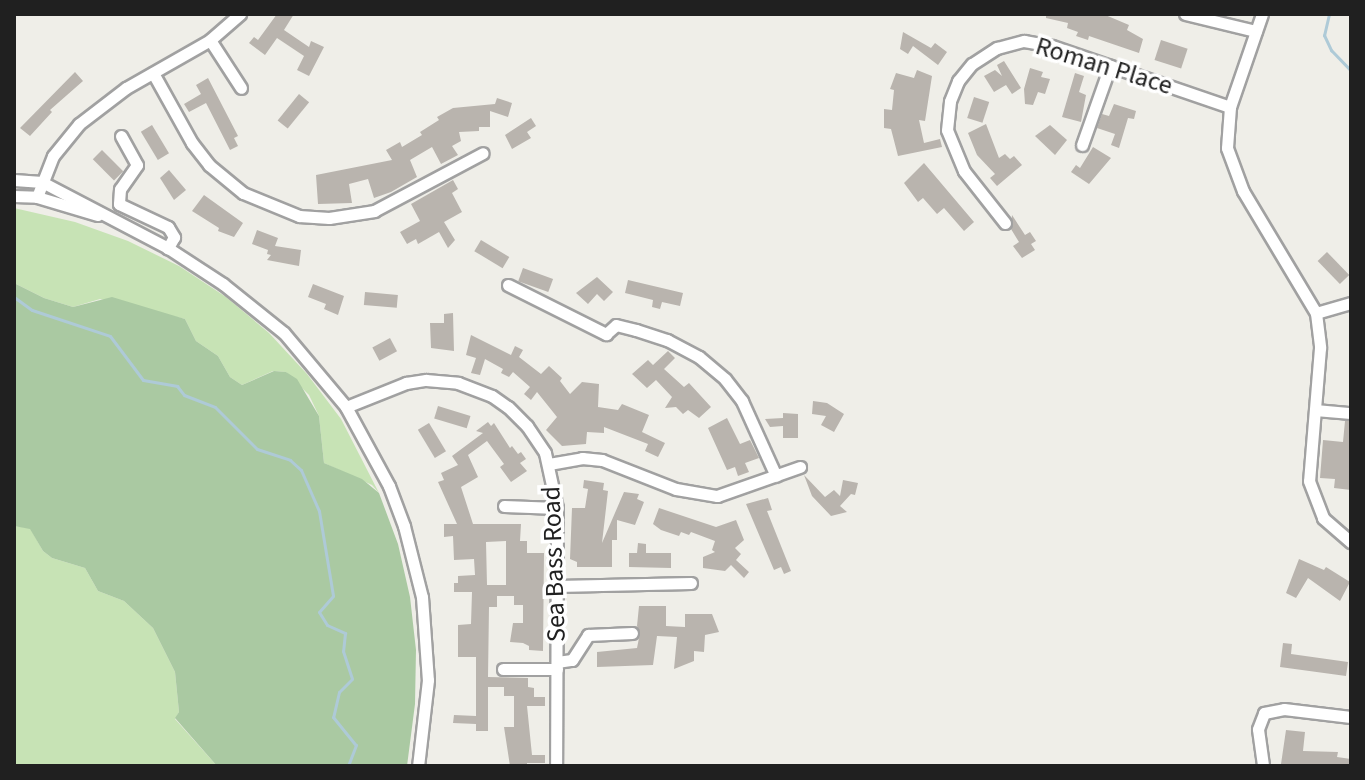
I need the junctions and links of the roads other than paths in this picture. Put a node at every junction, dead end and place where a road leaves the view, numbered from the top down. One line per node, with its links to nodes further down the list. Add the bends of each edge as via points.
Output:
1 (240, 14): 5 (street)
2 (1185, 14): 4 (street)
3 (1262, 14): 4 (street)
4 (1256, 31): 9 (street)
5 (210, 40): 7 (street); 8 (street)
6 (1110, 66): 9 (street, Roman Place); 11 (street); 18 (street, Roman Place, via 1024,41 984,54 958,81 947,117 950,143 964,171)
7 (153, 73): 12 (street, via 192,143 217,173 261,203 299,216 374,211); 14 (street, via 79,124 53,156)
8 (241, 88)
9 (1230, 107): 22 (street, via 1230,165)
10 (121, 136): 19 (street, via 137,165 120,189 119,204 168,227 174,237)
11 (1082, 145)
12 (483, 153)
13 (14, 180): 14 (street)
14 (42, 182): 16 (street); 17 (street)
15 (14, 196): 16 (street)
16 (37, 197): 17 (street)
17 (121, 222): 19 (street)
18 (1005, 223)
19 (168, 248): 23 (street, via 277,327)
20 (508, 285): 28 (street, via 606,334 614,325 636,330 699,357 742,401)
21 (1351, 303): 22 (street)
22 (1316, 313): 24 (street, via 1320,334)
23 (346, 407): 26 (street, Sea Bass Road, via 387,387 458,383 492,396 517,415); 39 (street, via 389,486 422,597 428,680)
24 (1315, 410): 25 (street); 31 (street, via 1308,463 1312,494 1323,518)
25 (1351, 413)
26 (549, 464): 28 (street, via 602,460 676,489 717,496); 30 (street, Sea Bass Road)
27 (800, 467): 28 (street)
28 (776, 476)
29 (504, 506): 30 (street)
30 (557, 508): 33 (street, Sea Bass Road)
31 (1351, 542)
32 (691, 583): 33 (street)
33 (557, 586): 35 (street, Sea Bass Road)
34 (632, 633): 35 (street, via 588,635 573,659)
35 (557, 665): 36 (street); 40 (street, Sea Bass Road)
36 (503, 669)
37 (1351, 717): 38 (street, via 1284,709 1264,713 1258,729)
38 (1263, 765)
39 (418, 766)
40 (556, 766)

